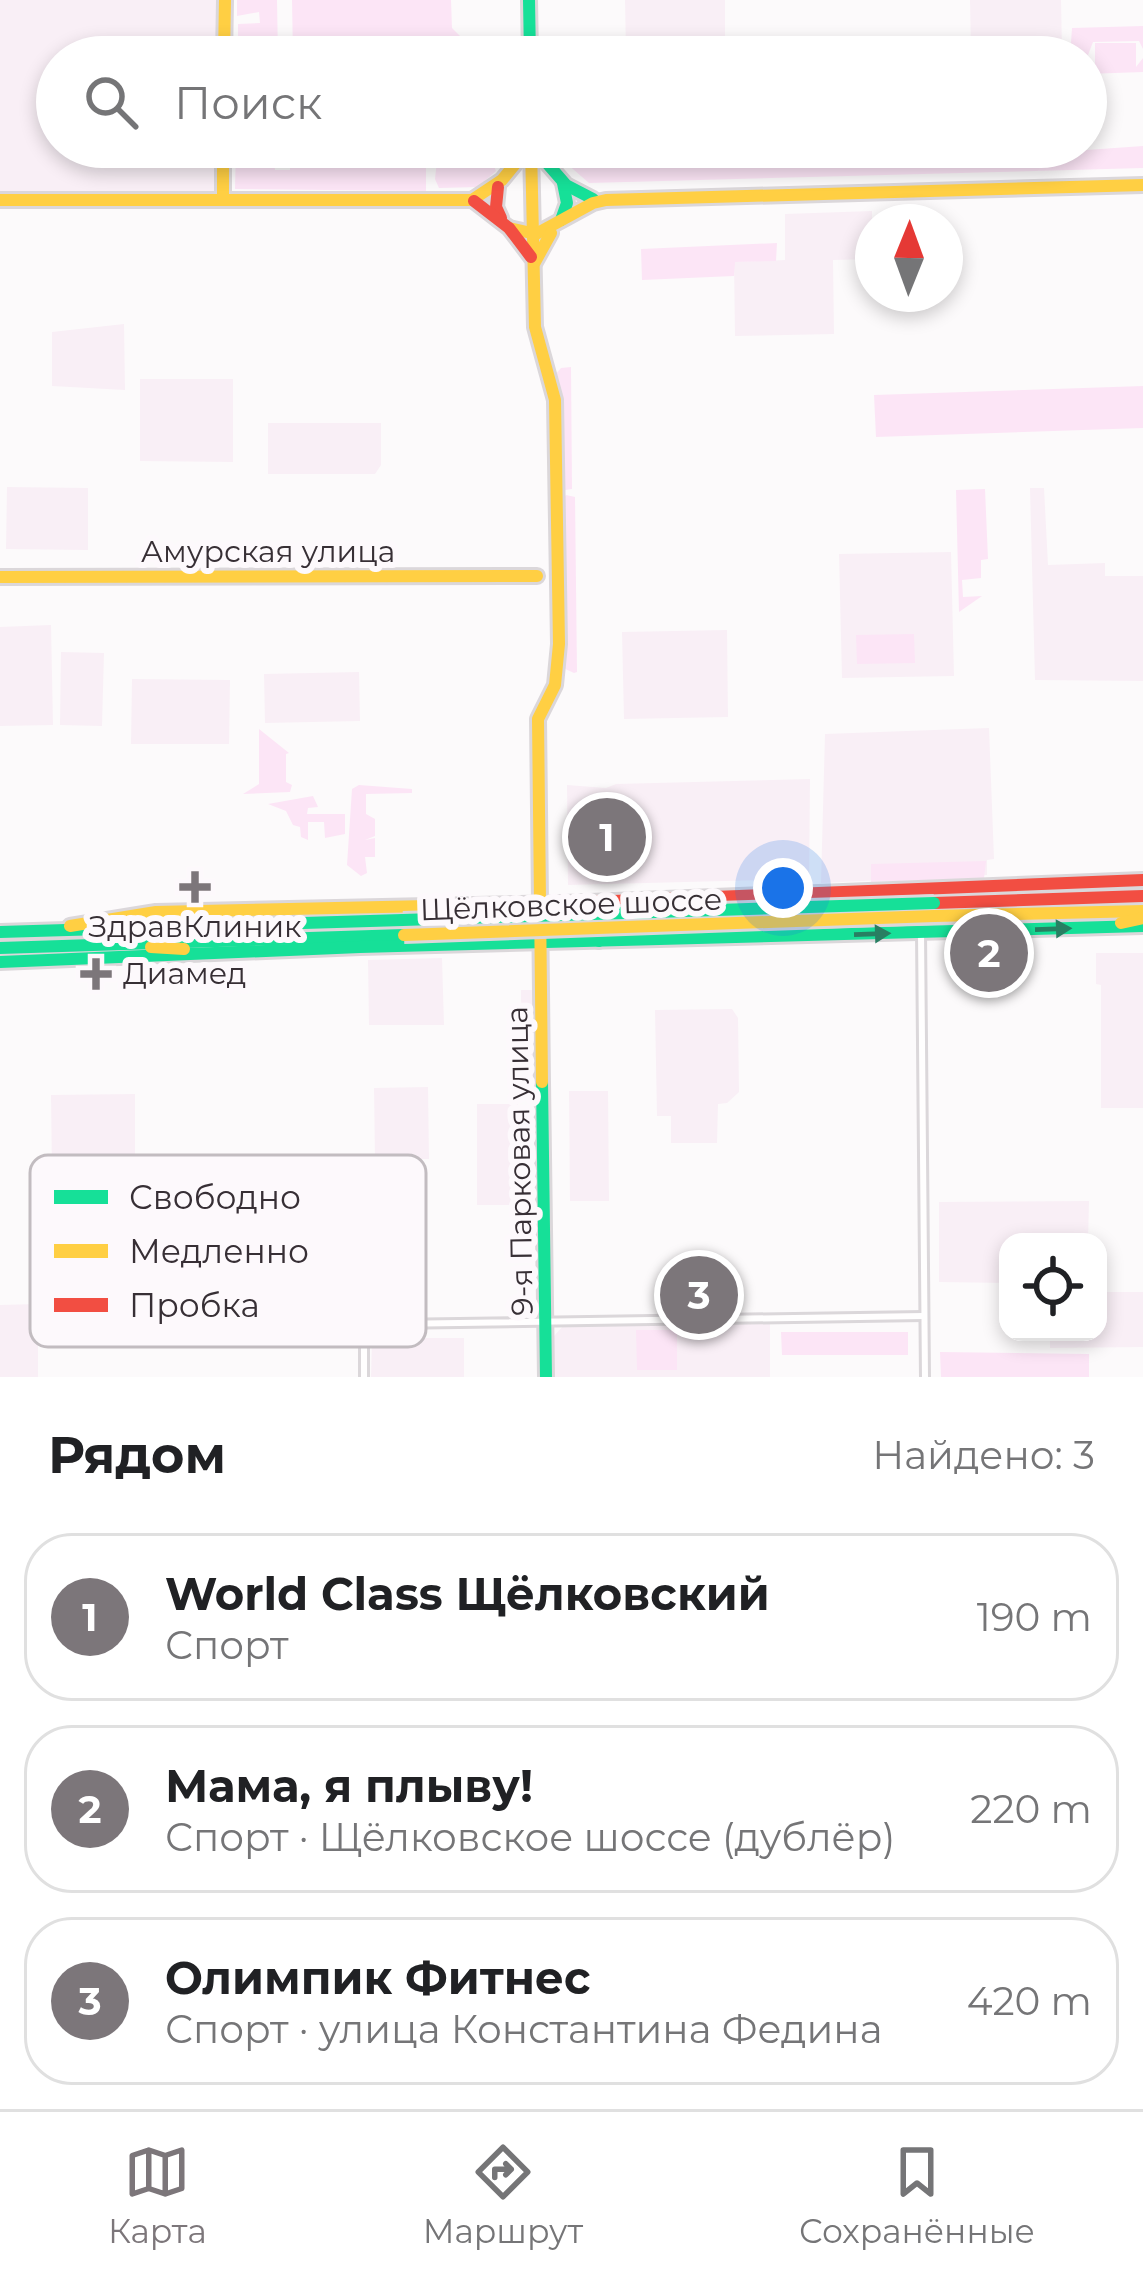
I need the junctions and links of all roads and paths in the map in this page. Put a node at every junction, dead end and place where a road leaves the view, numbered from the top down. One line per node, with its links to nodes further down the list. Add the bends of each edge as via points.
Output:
1 (225, 0): 3 (main road)
2 (529, 0): 4 (main road)
3 (224, 36)
4 (530, 36)
5 (223, 168): 15 (main road)
6 (513, 168): 12 (main road)
7 (523, 168): 12 (main road)
8 (531, 168): 20 (main road, 9-я Парковая улица)
9 (540, 168): 11 (main road)
10 (551, 168): 11 (main road)
11 (559, 177): 17 (main road, via 582,196); 19 (main road, via 567,203)
12 (504, 178): 16 (main road); 18 (main road, via 496,198)
13 (1143, 185): 17 (main road)
14 (0, 200): 15 (main road)
15 (223, 200): 16 (main road)
16 (472, 200): 18 (main road)
17 (606, 200): 19 (main road, via 588,202)
18 (507, 226): 20 (main road); 21 (main road)
19 (555, 227): 20 (main road); 21 (main road)
20 (533, 236): 21 (main road, 9-я Парковая улица)
21 (534, 270): 26 (main road, 9-я Парковая улица, via 535,327 555,400 559,644 555,685 538,719)
22 (0, 577): 23 (main road, Амурская улица)
23 (536, 577)
24 (1143, 888): 25 (main road); 27 (main road, Щёлковское шоссе)
25 (600, 902): 26 (main road); 33 (main road, via 581,923)
26 (541, 904): 30 (main road, via 156,913); 35 (main road, 9-я Парковая улица)
27 (934, 910): 28 (main road, Щёлковское шоссе); 29 (main road, Щёлковское шоссе, bridge)
28 (1143, 918): 32 (main road, one-way to 28, via 1102,927)
29 (404, 928): 30 (main road, Щёлковское шоссе); 34 (main road, Щёлковское шоссе)
30 (51, 930): 31 (main road, Щёлковское шоссе)
31 (0, 932)
32 (921, 932): 33 (main road, one-way to 32); 39 (street)
33 (603, 943): 35 (main road)
34 (122, 944): 36 (main road, Щёлковское шоссе); 37 (main road)
35 (542, 945): 37 (main road); 40 (main road, 9-я Парковая улица)
36 (0, 948)
37 (221, 952): 38 (main road)
38 (0, 962)
39 (924, 1316): 40 (street); 43 (street)
40 (545, 1322): 41 (street); 42 (main road, 9-я Парковая улица)
41 (426, 1323)
42 (546, 1377)
43 (925, 1377)

